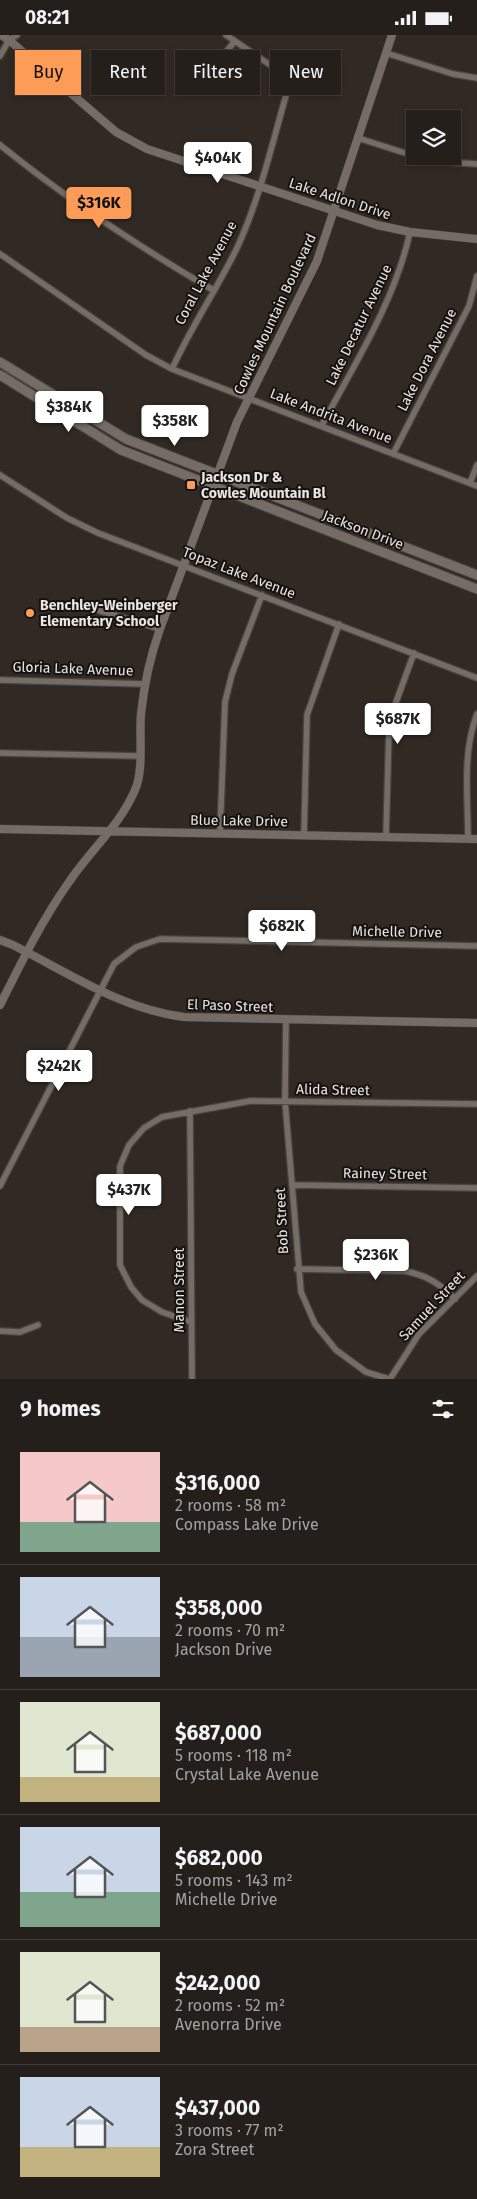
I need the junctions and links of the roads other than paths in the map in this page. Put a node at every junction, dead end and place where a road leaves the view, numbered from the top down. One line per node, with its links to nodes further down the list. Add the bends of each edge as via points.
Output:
1 (0, 35): 5 (street, Lake Adlon Drive)
2 (16, 35): 5 (street)
3 (226, 35): 6 (street)
4 (392, 35): 8 (street, Cowles Mountain Boulevard)
5 (9, 40): 9 (street); 14 (street, Lake Adlon Drive, via 116,132 147,149)
6 (234, 41): 7 (street); 14 (street, Coral Lake Avenue, via 282,73 288,81)
7 (227, 50)
8 (386, 53): 10 (street, via 452,74); 11 (street, Cowles Mountain Boulevard)
9 (0, 56)
10 (477, 77)
11 (358, 138): 13 (street, via 430,161); 15 (street, Cowles Mountain Boulevard)
12 (0, 145): 20 (street, via 34,173 155,256)
13 (477, 164)
14 (261, 186): 15 (street, Lake Adlon Drive); 20 (street, Coral Lake Avenue, via 237,248)
15 (335, 211): 16 (street, Lake Adlon Drive); 24 (street, Cowles Mountain Boulevard, via 317,261)
16 (410, 232): 17 (street, Lake Adlon Drive); 25 (street, Lake Decatur Avenue, via 402,268 388,299)
17 (477, 239)
18 (0, 255): 22 (street, Lake Andrita Avenue, via 146,355)
19 (477, 276): 26 (street, Lake Dora Avenue, via 469,306)
20 (213, 291): 22 (street, Coral Lake Avenue)
21 (0, 362): 29 (main road, Jackson Drive, via 126,439)
22 (172, 369): 24 (street, Lake Andrita Avenue)
23 (0, 375): 32 (main road, Jackson Drive, via 121,450)
24 (249, 398): 25 (street, Lake Andrita Avenue); 29 (street, Cowles Mountain Boulevard)
25 (322, 425): 26 (street, Lake Andrita Avenue)
26 (393, 453): 30 (street, Lake Andrita Avenue)
27 (477, 465): 30 (street)
28 (0, 475): 33 (street, Topaz Lake Avenue, via 77,523)
29 (216, 476): 32 (street, Cowles Mountain Boulevard); 34 (main road, Jackson Drive)
30 (470, 483): 31 (street, Lake Andrita Avenue)
31 (477, 486)
32 (212, 487): 33 (street, Cowles Mountain Boulevard); 35 (main road, Jackson Drive)
33 (184, 566): 36 (street, Topaz Lake Avenue); 39 (street, Cowles Mountain Boulevard)
34 (477, 575)
35 (477, 589)
36 (262, 595): 38 (street, Topaz Lake Avenue); 49 (street, via 232,674 225,702)
37 (94, 609): 39 (street)
38 (339, 624): 40 (street, Topaz Lake Avenue); 50 (street, via 307,715)
39 (160, 629): 43 (street, Cowles Mountain Boulevard)
40 (414, 653): 41 (street, Topaz Lake Avenue); 51 (street, via 394,705 389,729)
41 (477, 678)
42 (0, 680): 43 (street, Gloria Lake Avenue)
43 (145, 684): 46 (street, Cowles Mountain Boulevard)
44 (477, 714): 52 (street, via 468,750)
45 (0, 753): 46 (street)
46 (140, 756): 48 (street, Cowles Mountain Boulevard, via 136,788)
47 (0, 829): 48 (street, Blue Lake Drive)
48 (113, 831): 49 (street, Blue Lake Drive); 56 (street, Cowles Mountain Boulevard, via 95,848 69,882)
49 (220, 833): 50 (street, Blue Lake Drive)
50 (304, 835): 51 (street, Blue Lake Drive)
51 (386, 836): 52 (street, Blue Lake Drive)
52 (468, 839): 53 (street, Blue Lake Drive)
53 (477, 839)
54 (0, 940): 56 (street, El Paso Street)
55 (477, 946): 57 (street, Michelle Drive, via 160,939 144,943 124,955 114,964)
56 (27, 952): 57 (street, El Paso Street); 58 (street, Cowles Mountain Boulevard)
57 (100, 991): 59 (street, El Paso Street, via 135,1007 172,1016); 65 (street, Michelle Drive)
58 (0, 1005)
59 (286, 1019): 60 (street, El Paso Street); 61 (street, Bob Street)
60 (477, 1023)
61 (285, 1101): 62 (street, Alida Street); 63 (street, Alida Street, via 250,1101); 64 (street, Bob Street)
62 (477, 1104)
63 (190, 1111): 70 (street, Manon Street); 70 (street, Alida Street, via 162,1117 138,1133 122,1159 118,1183 119,1256 126,1280 148,1305)
64 (293, 1185): 66 (street, Rainey Street); 67 (street, Bob Street)
65 (0, 1186)
66 (477, 1188)
67 (297, 1269): 69 (street, via 420,1273); 74 (street, Bob Street, via 305,1303 328,1342 358,1367)
68 (477, 1276): 69 (street, Samuel Street)
69 (455, 1299): 74 (street, Samuel Street, via 419,1334)
70 (191, 1322): 73 (street, Manon Street)
71 (38, 1325): 72 (street, via 20,1332)
72 (0, 1331)
73 (192, 1379)
74 (390, 1379)

